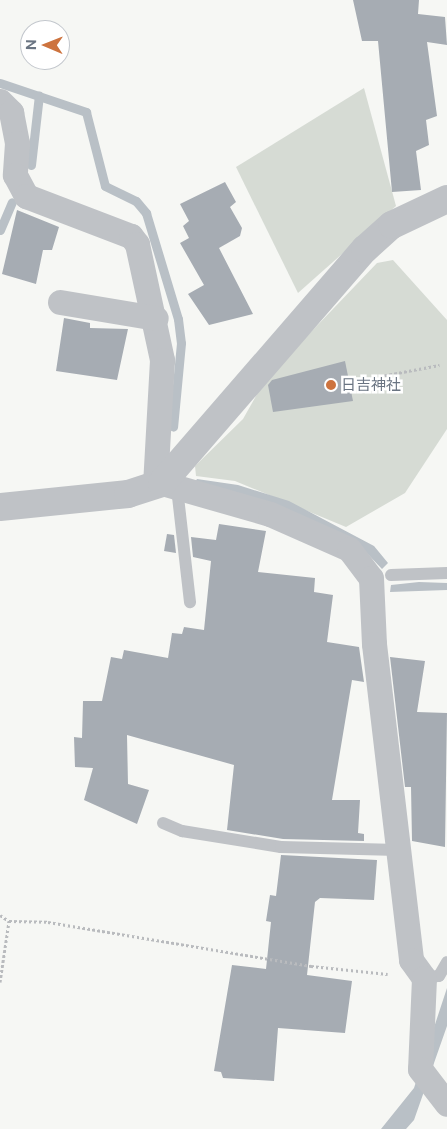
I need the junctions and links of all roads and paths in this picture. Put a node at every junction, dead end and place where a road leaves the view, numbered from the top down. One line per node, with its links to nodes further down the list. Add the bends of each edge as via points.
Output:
1 (0, 101): 4 (street, via 10,112 17,143 15,175 26,196 131,236 137,244)
2 (447, 199): 7 (street, via 392,225 365,248)
3 (60, 302): 4 (street)
4 (156, 318): 7 (street, via 162,360)
5 (440, 365): 6 (path)
6 (355, 381)
7 (164, 486): 8 (street, via 84,500); 10 (street, via 270,514 349,549); 11 (lane)
8 (0, 507)
9 (447, 573): 10 (lane)
10 (379, 577): 13 (street, via 374,644)
11 (190, 602)
12 (163, 823): 13 (lane, via 182,831 281,847)
13 (398, 850): 17 (street, via 411,960)
14 (0, 915): 15 (path)
15 (9, 921): 17 (path, via 48,922 312,966); 18 (path)
16 (447, 962): 17 (lane, via 439,976)
17 (424, 978): 19 (street)
18 (0, 982)
19 (433, 1086)

